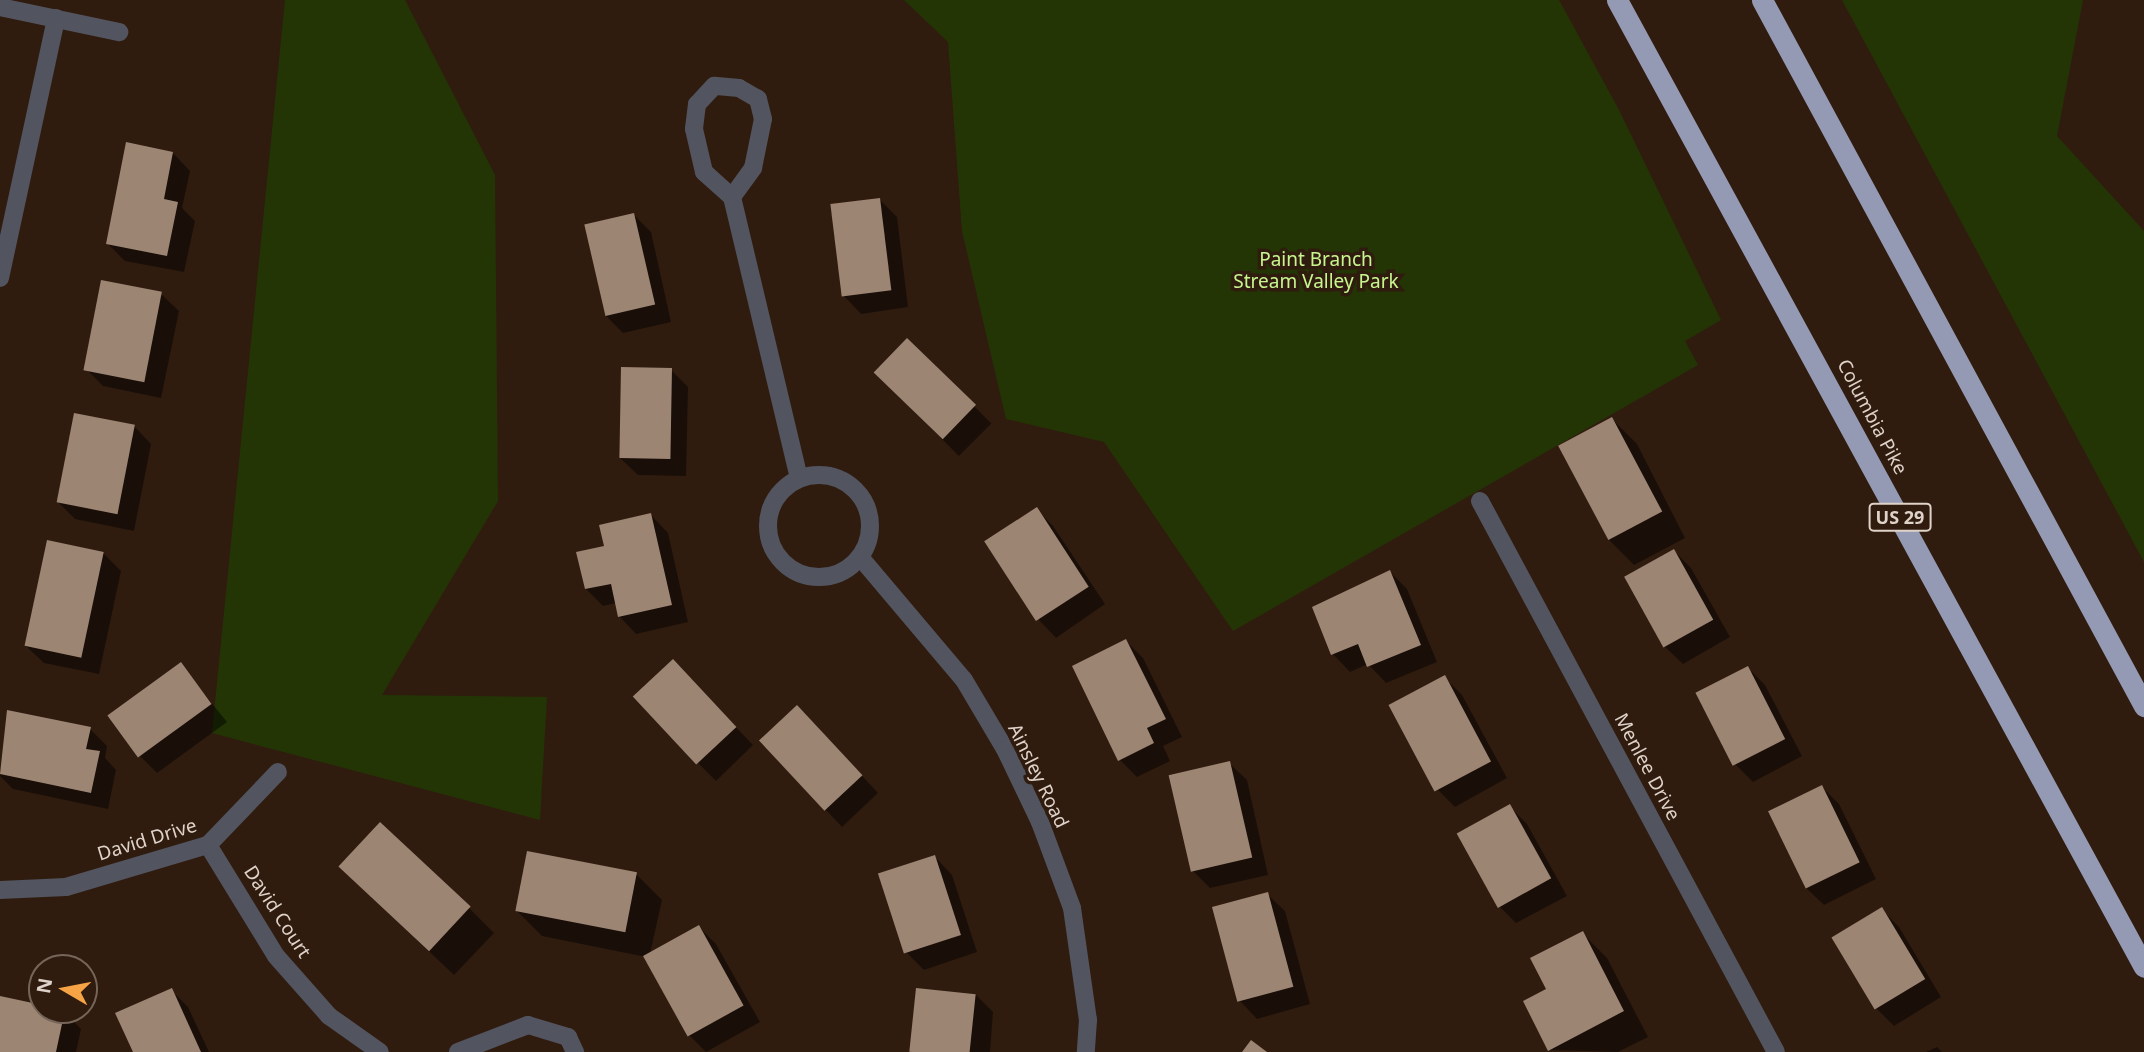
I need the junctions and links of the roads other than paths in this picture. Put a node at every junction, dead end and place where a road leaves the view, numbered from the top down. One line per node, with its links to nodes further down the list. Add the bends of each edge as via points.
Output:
1 (1617, 0): 15 (highway, Columbia Pike / US 29)
2 (1762, 0): 11 (highway)
3 (0, 6): 4 (street)
4 (55, 18): 5 (street); 7 (street)
5 (119, 32)
6 (732, 197): 6 (street, via 705,172 694,129 697,104 714,86 738,88 758,99 763,119 753,168); 8 (street)
7 (0, 278)
8 (799, 479): 10 (street, via 827,475 857,492 871,524); 10 (street, via 779,493 771,507 767,524 776,555 801,575 817,578 849,569)
9 (1480, 501): 20 (street, Menlee Drive)
10 (860, 557): 19 (street, Ainsley Road, via 964,680 1005,749 1040,822 1072,908 1088,1020)
11 (2144, 706)
12 (278, 772): 13 (street, David Drive)
13 (208, 845): 14 (street, David Drive, via 66,887); 16 (street, David Court, via 276,956 328,1016)
14 (0, 890)
15 (2144, 967)
16 (380, 1052)
17 (458, 1052): 18 (street, via 528,1025 568,1037)
18 (575, 1052)
19 (1086, 1052)
20 (1776, 1052)

